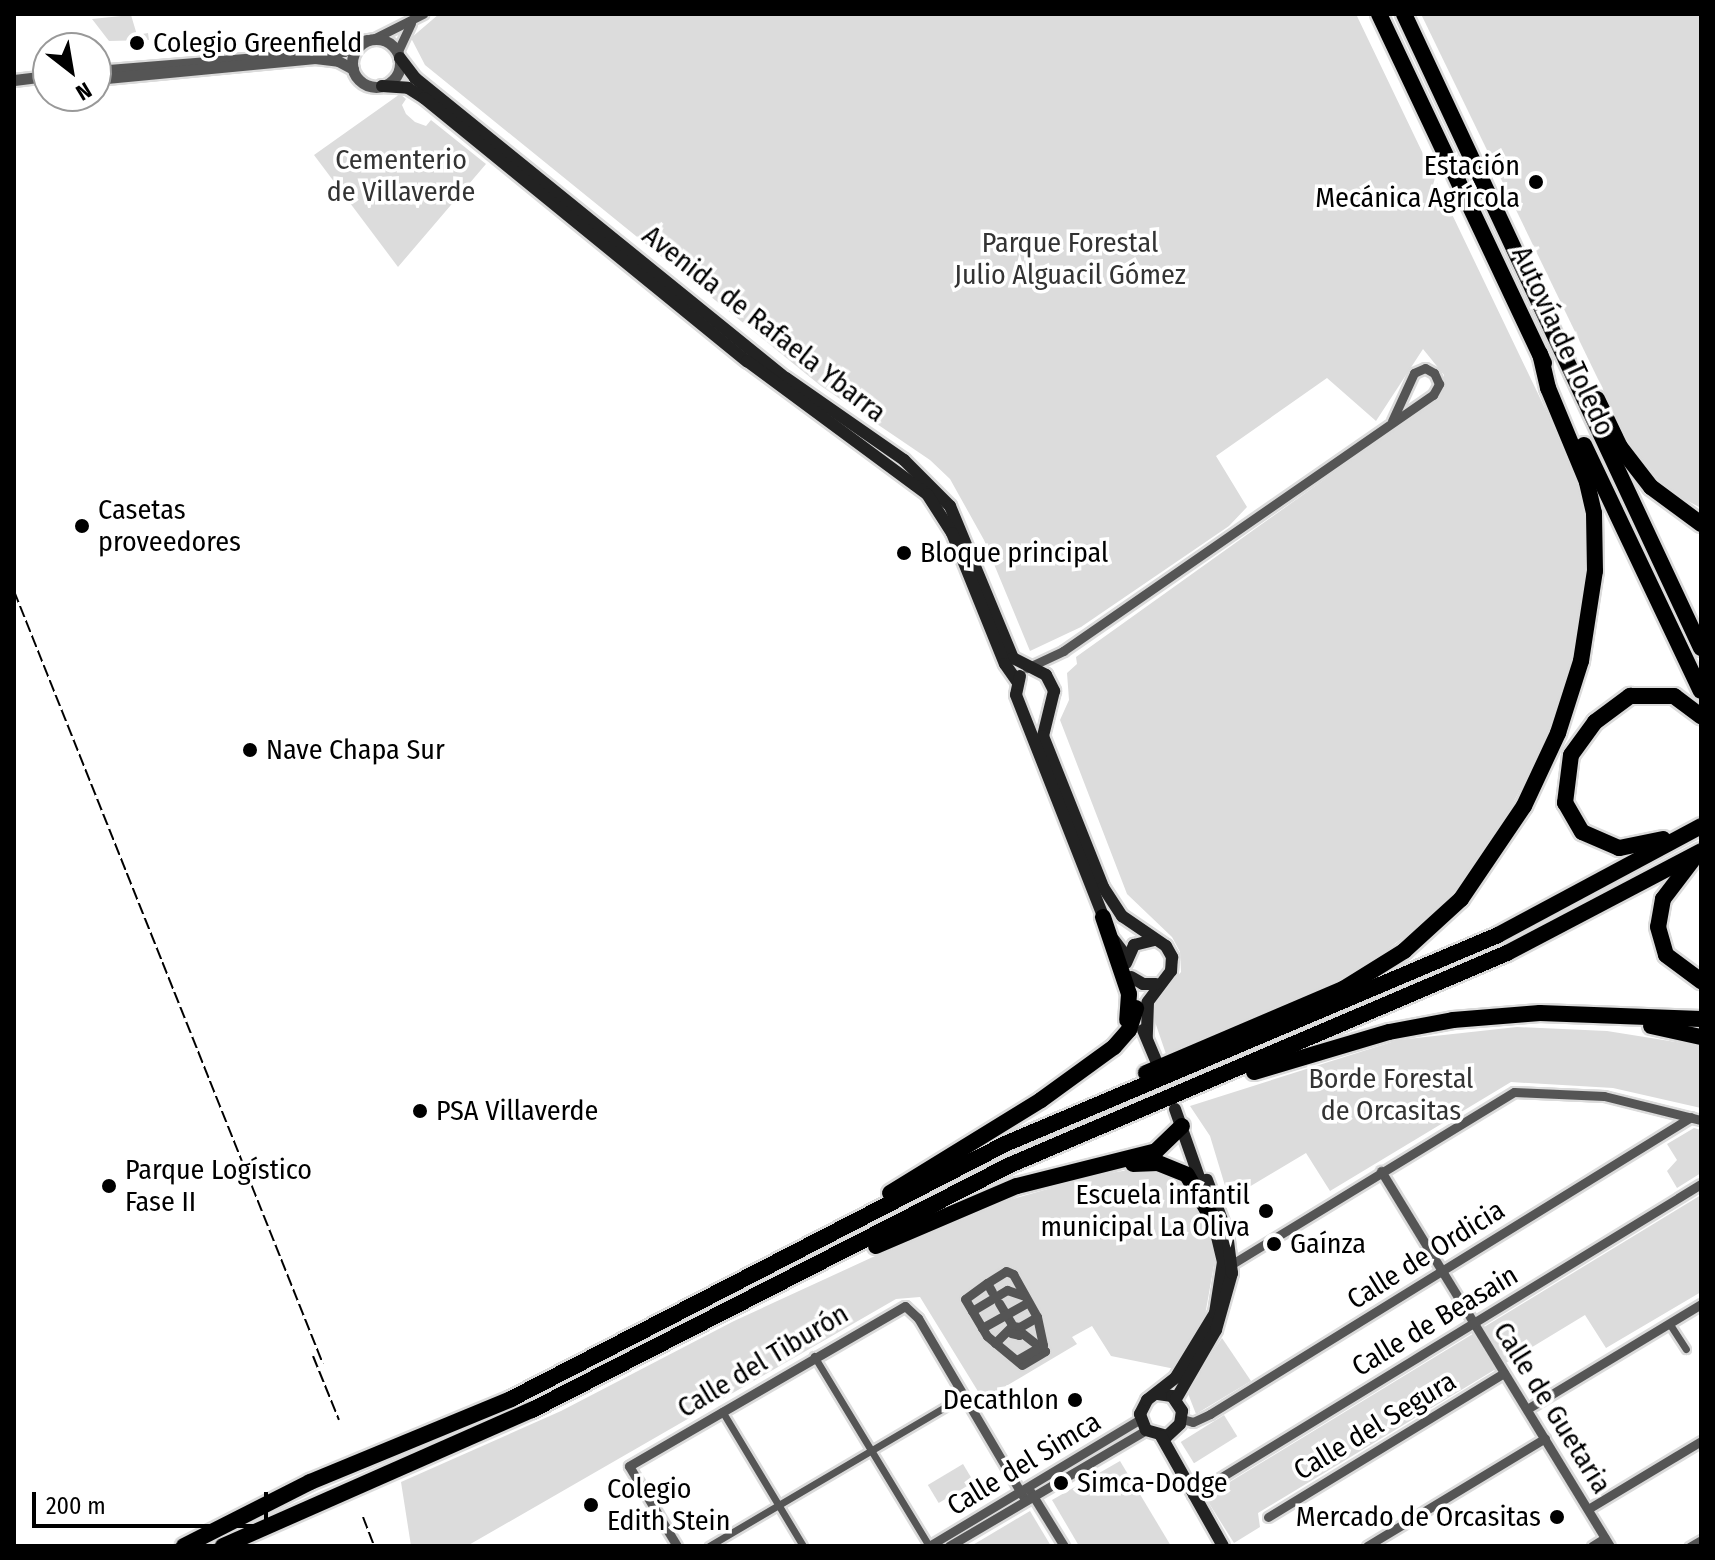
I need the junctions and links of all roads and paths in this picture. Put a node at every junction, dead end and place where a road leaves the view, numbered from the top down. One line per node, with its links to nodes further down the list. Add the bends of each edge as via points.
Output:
1 (423, 14): 4 (street)
2 (1379, 14): 12 (highway, Autovía de Toledo)
3 (1404, 14): 7 (highway, Autovía de Toledo)
4 (413, 20): 5 (street); 6 (street)
5 (371, 39): 6 (street); 8 (street, via 354,52); 9 (street, via 344,51)
6 (399, 55): 11 (street, via 397,76); 17 (main road, Avenida de Rafaela Ybarra, via 415,78 786,378 934,486 961,528 1013,658)
7 (1429, 65): 14 (highway, via 1451,92 1620,447 1651,487); 15 (highway, Autovía de Toledo)
8 (353, 69): 10 (street, via 315,58); 11 (street, via 364,84)
9 (112, 70)
10 (112, 77)
11 (382, 86): 18 (main road, Avenida de Rafaela Ybarra, via 408,88 424,98 747,361 927,494 952,533 1005,664)
12 (1540, 354): 20 (highway, Autovía de Toledo); 41 (highway, via 1548,388 1587,482 1594,513 1595,571 1571,696 1524,806 1461,899 1431,930 1372,973 1128,1081)
13 (1392, 421): 13 (street, via 1433,395 1439,384 1434,373 1425,368 1414,373); 16 (street)
14 (1701, 524)
15 (1701, 648)
16 (1063, 651): 17 (street); 19 (street, via 1052,664)
17 (1032, 669): 18 (main road); 19 (main road, Avenida de Rafaela Ybarra)
18 (1017, 681): 22 (main road, Avenida de Rafaela Ybarra, via 1016,695)
19 (1051, 684): 21 (main road, Avenida de Rafaela Ybarra)
20 (1701, 691)
21 (1053, 705): 22 (main road, via 1040,715); 28 (main road, Avenida de Rafaela Ybarra, via 1043,721 1043,736 1103,887 1122,916)
22 (1023, 706): 27 (main road, Avenida de Rafaela Ybarra)
23 (1701, 716): 25 (highway, via 1674,696 1630,696 1582,737 1564,782 1572,820 1592,840 1619,848)
24 (1701, 826): 25 (highway)
25 (1676, 840): 41 (highway, via 1580,894 1401,980)
26 (1700, 852): 31 (highway, via 1663,899 1658,927 1666,955); 40 (highway, via 1507,953)
27 (1103, 917): 29 (main road, Avenida de Rafaela Ybarra); 38 (highway, via 1130,1008 1119,1035)
28 (1154, 940): 29 (main road, via 1138,942); 32 (main road, Avenida de Rafaela Ybarra, via 1170,951 1173,964 1168,977)
29 (1127, 957): 30 (main road, Avenida de Rafaela Ybarra)
30 (1131, 977): 32 (main road); 33 (main road, Avenida de Rafaela Ybarra)
31 (1701, 981)
32 (1156, 984): 36 (main road, Avenida de Rafaela Ybarra, via 1146,1009)
33 (1136, 1008): 36 (main road, Avenida de Rafaela Ybarra); 38 (highway, via 1125,1036)
34 (1574, 1014): 35 (highway); 37 (highway); 40 (highway, via 1499,1015 1403,1029)
35 (1701, 1019)
36 (1147, 1037): 39 (main road, Avenida de Rafaela Ybarra)
37 (1701, 1037)
38 (1097, 1059): 49 (highway)
39 (1156, 1061)
40 (1160, 1099): 52 (highway, via 1010,1165)
41 (1090, 1106): 49 (highway)
42 (1175, 1109): 44 (main road)
43 (1696, 1119): 45 (street, via 1604,1096 1514,1092); 51 (street, Calle de Ordicia)
44 (1182, 1126): 46 (highway, via 1156,1151); 48 (main road); 50 (main road, via 1222,1219)
45 (1381, 1171): 50 (street); 51 (street, Calle de Guetaria)
46 (1037, 1180): 48 (highway, via 1158,1163 1191,1179); 52 (highway)
47 (1701, 1184): 59 (street, Calle de Beasain)
48 (1215, 1223): 68 (main road, via 1223,1262 1215,1313 1198,1347)
49 (819, 1241): 86 (highway, via 511,1399 310,1482)
50 (1232, 1264): 70 (main road, via 1222,1317)
51 (1442, 1271): 59 (street, Calle de Guetaria); 73 (street, Calle de Ordicia, via 1198,1421)
52 (777, 1284): 87 (highway, via 532,1410)
53 (995, 1292): 54 (street); 54 (street, via 1010,1272); 56 (street); 56 (street, via 965,1297); 57 (street); 57 (street, via 1017,1295)
54 (1022, 1297): 57 (street); 58 (street)
55 (1701, 1304): 60 (street)
56 (972, 1311): 61 (street)
57 (1010, 1312): 61 (street); 62 (street)
58 (1034, 1319): 62 (street); 64 (street)
59 (1473, 1323): 67 (street, Calle de Guetaria); 80 (street, Calle de Beasain)
60 (1669, 1323): 65 (street); 71 (street)
61 (982, 1328): 63 (street)
62 (1016, 1329): 63 (street); 64 (street)
63 (995, 1343): 64 (street, via 1022,1365 1045,1351)
64 (1043, 1345)
65 (1686, 1349)
66 (814, 1356): 69 (street, Calle del Tiburón, via 905,1306 918,1318); 72 (street, Calle del Tiburón); 78 (street)
67 (1504, 1373): 71 (street, Calle de Guetaria); 83 (street, Calle del Segura)
68 (1158, 1394): 70 (main road); 74 (main road, via 1144,1402)
69 (964, 1396): 78 (street); 79 (street)
70 (1176, 1399): 73 (main road)
71 (1527, 1409): 76 (street, Calle de Guetaria)
72 (722, 1411): 81 (street); 88 (street, Calle del Tiburón, via 629,1466)
73 (1182, 1419): 75 (main road, via 1173,1433)
74 (1143, 1425): 75 (main road); 79 (street, Calle del Simca)
75 (1161, 1436): 80 (main road)
76 (1545, 1438): 82 (street, Calle de Guetaria); 95 (street)
77 (1700, 1443): 82 (street)
78 (871, 1451): 81 (street); 91 (street)
79 (1026, 1494): 91 (street, Calle del Simca); 92 (street, Calle del Simca); 93 (street)
80 (1192, 1495): 94 (main road)
81 (779, 1506): 89 (street); 90 (street)
82 (1588, 1509): 85 (street, Calle de Guetaria)
83 (1268, 1517)
84 (1701, 1539): 97 (street)
85 (1608, 1542): 96 (street)
86 (184, 1546)
87 (223, 1546)
88 (677, 1546)
89 (709, 1546)
90 (803, 1546)
91 (929, 1546)
92 (949, 1546)
93 (1064, 1546)
94 (1223, 1546)
95 (1367, 1546)
96 (1592, 1546)
97 (1689, 1546)

